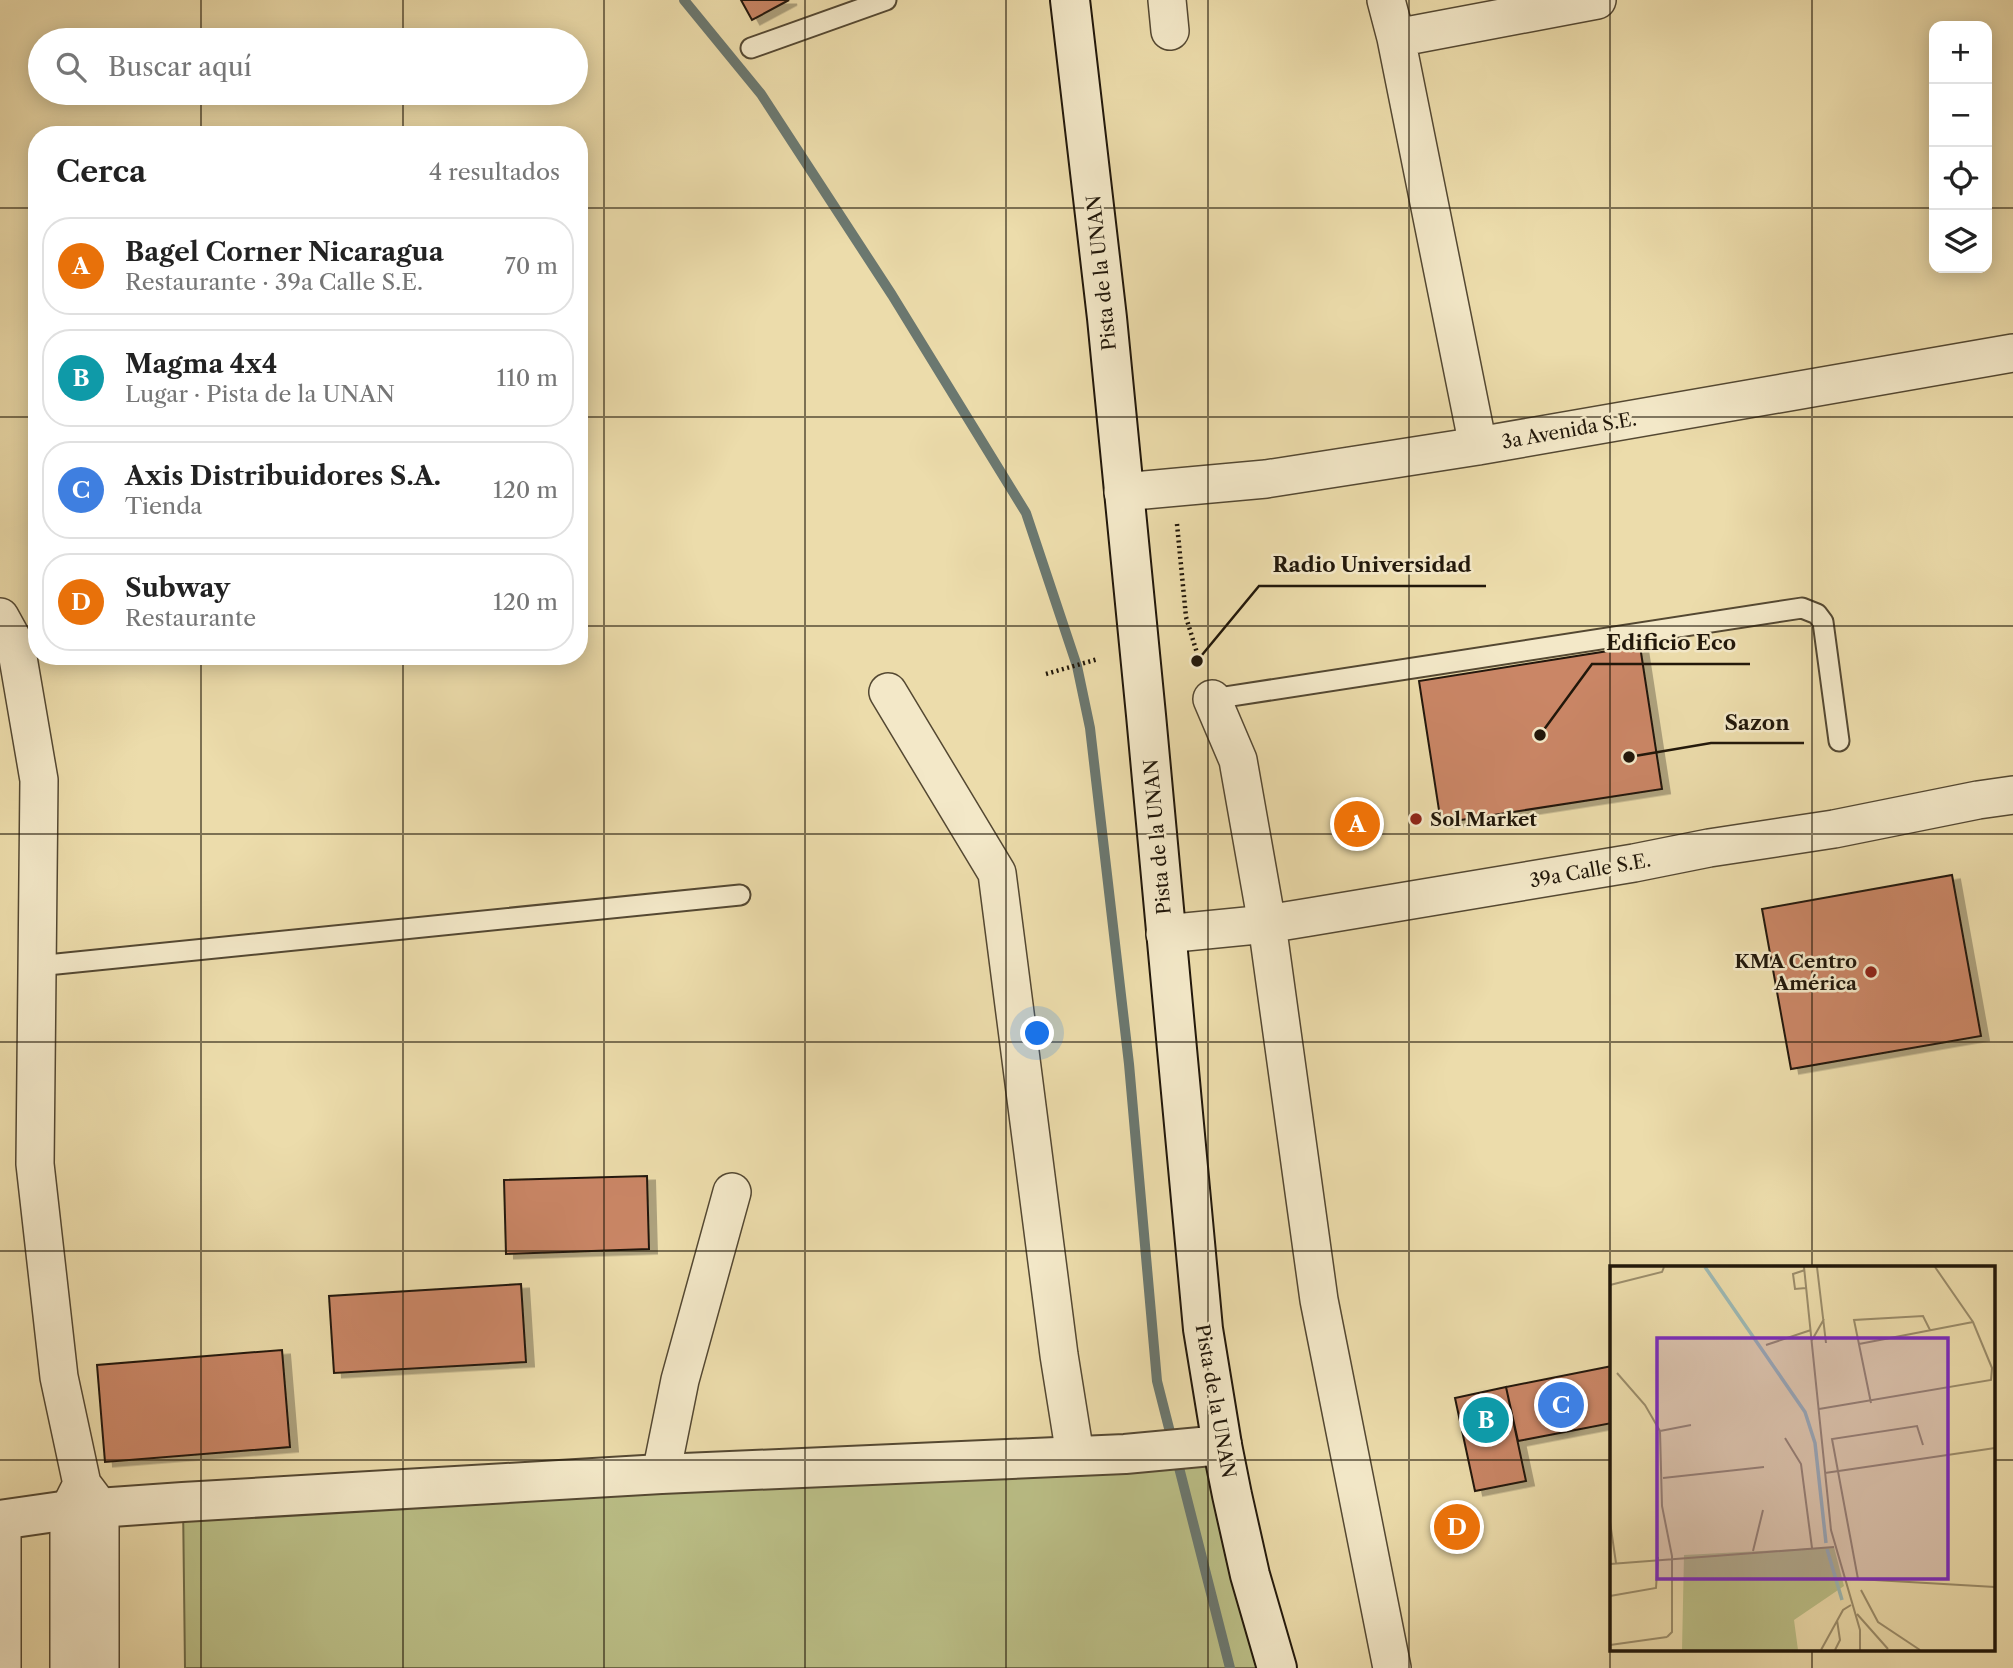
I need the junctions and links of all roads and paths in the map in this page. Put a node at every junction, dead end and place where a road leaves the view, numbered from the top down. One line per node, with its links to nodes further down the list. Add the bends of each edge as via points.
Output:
1 (886, 0): 6 (lane)
2 (1386, 0): 5 (street)
3 (1597, 0): 5 (street)
4 (1073, 4): 10 (main road, Pista de la UNAN)
5 (1396, 38): 8 (street)
6 (751, 48)
7 (2013, 353): 8 (street, 3a Avenida S.E.)
8 (1478, 446): 9 (street, 3a Avenida S.E., via 1266,479)
9 (1174, 488): 10 (street, 3a Avenida S.E.); 15 (path, via 1186,617)
10 (1124, 492): 20 (main road, Pista de la UNAN)
11 (18, 635): 21 (street, via 39,780)
12 (1098, 659): 13 (path)
13 (1046, 674)
14 (888, 692): 24 (street, via 997,873)
15 (1212, 699): 16 (lane, via 1802,608 1823,622); 19 (street, via 1238,760)
16 (1839, 741)
17 (2013, 796): 19 (street, 39a Calle S.E.)
18 (740, 895): 21 (lane)
19 (1267, 924): 20 (street, 39a Calle S.E.); 32 (street, via 1319,1300)
20 (1165, 934): 23 (main road, Pista de la UNAN, via 1203,1329)
21 (37, 966): 26 (street, via 35,1164 60,1377)
22 (732, 1192): 25 (street, via 680,1380)
23 (1222, 1445): 24 (main road); 31 (main road, Pista de la UNAN, via 1250,1575)
24 (1075, 1455): 25 (main road)
25 (661, 1474): 26 (main road, via 196,1501)
26 (84, 1501): 27 (main road); 29 (street); 30 (street)
27 (1, 1520): 28 (street)
28 (2, 1668)
29 (69, 1668)
30 (100, 1668)
31 (1277, 1668)
32 (1392, 1668)

